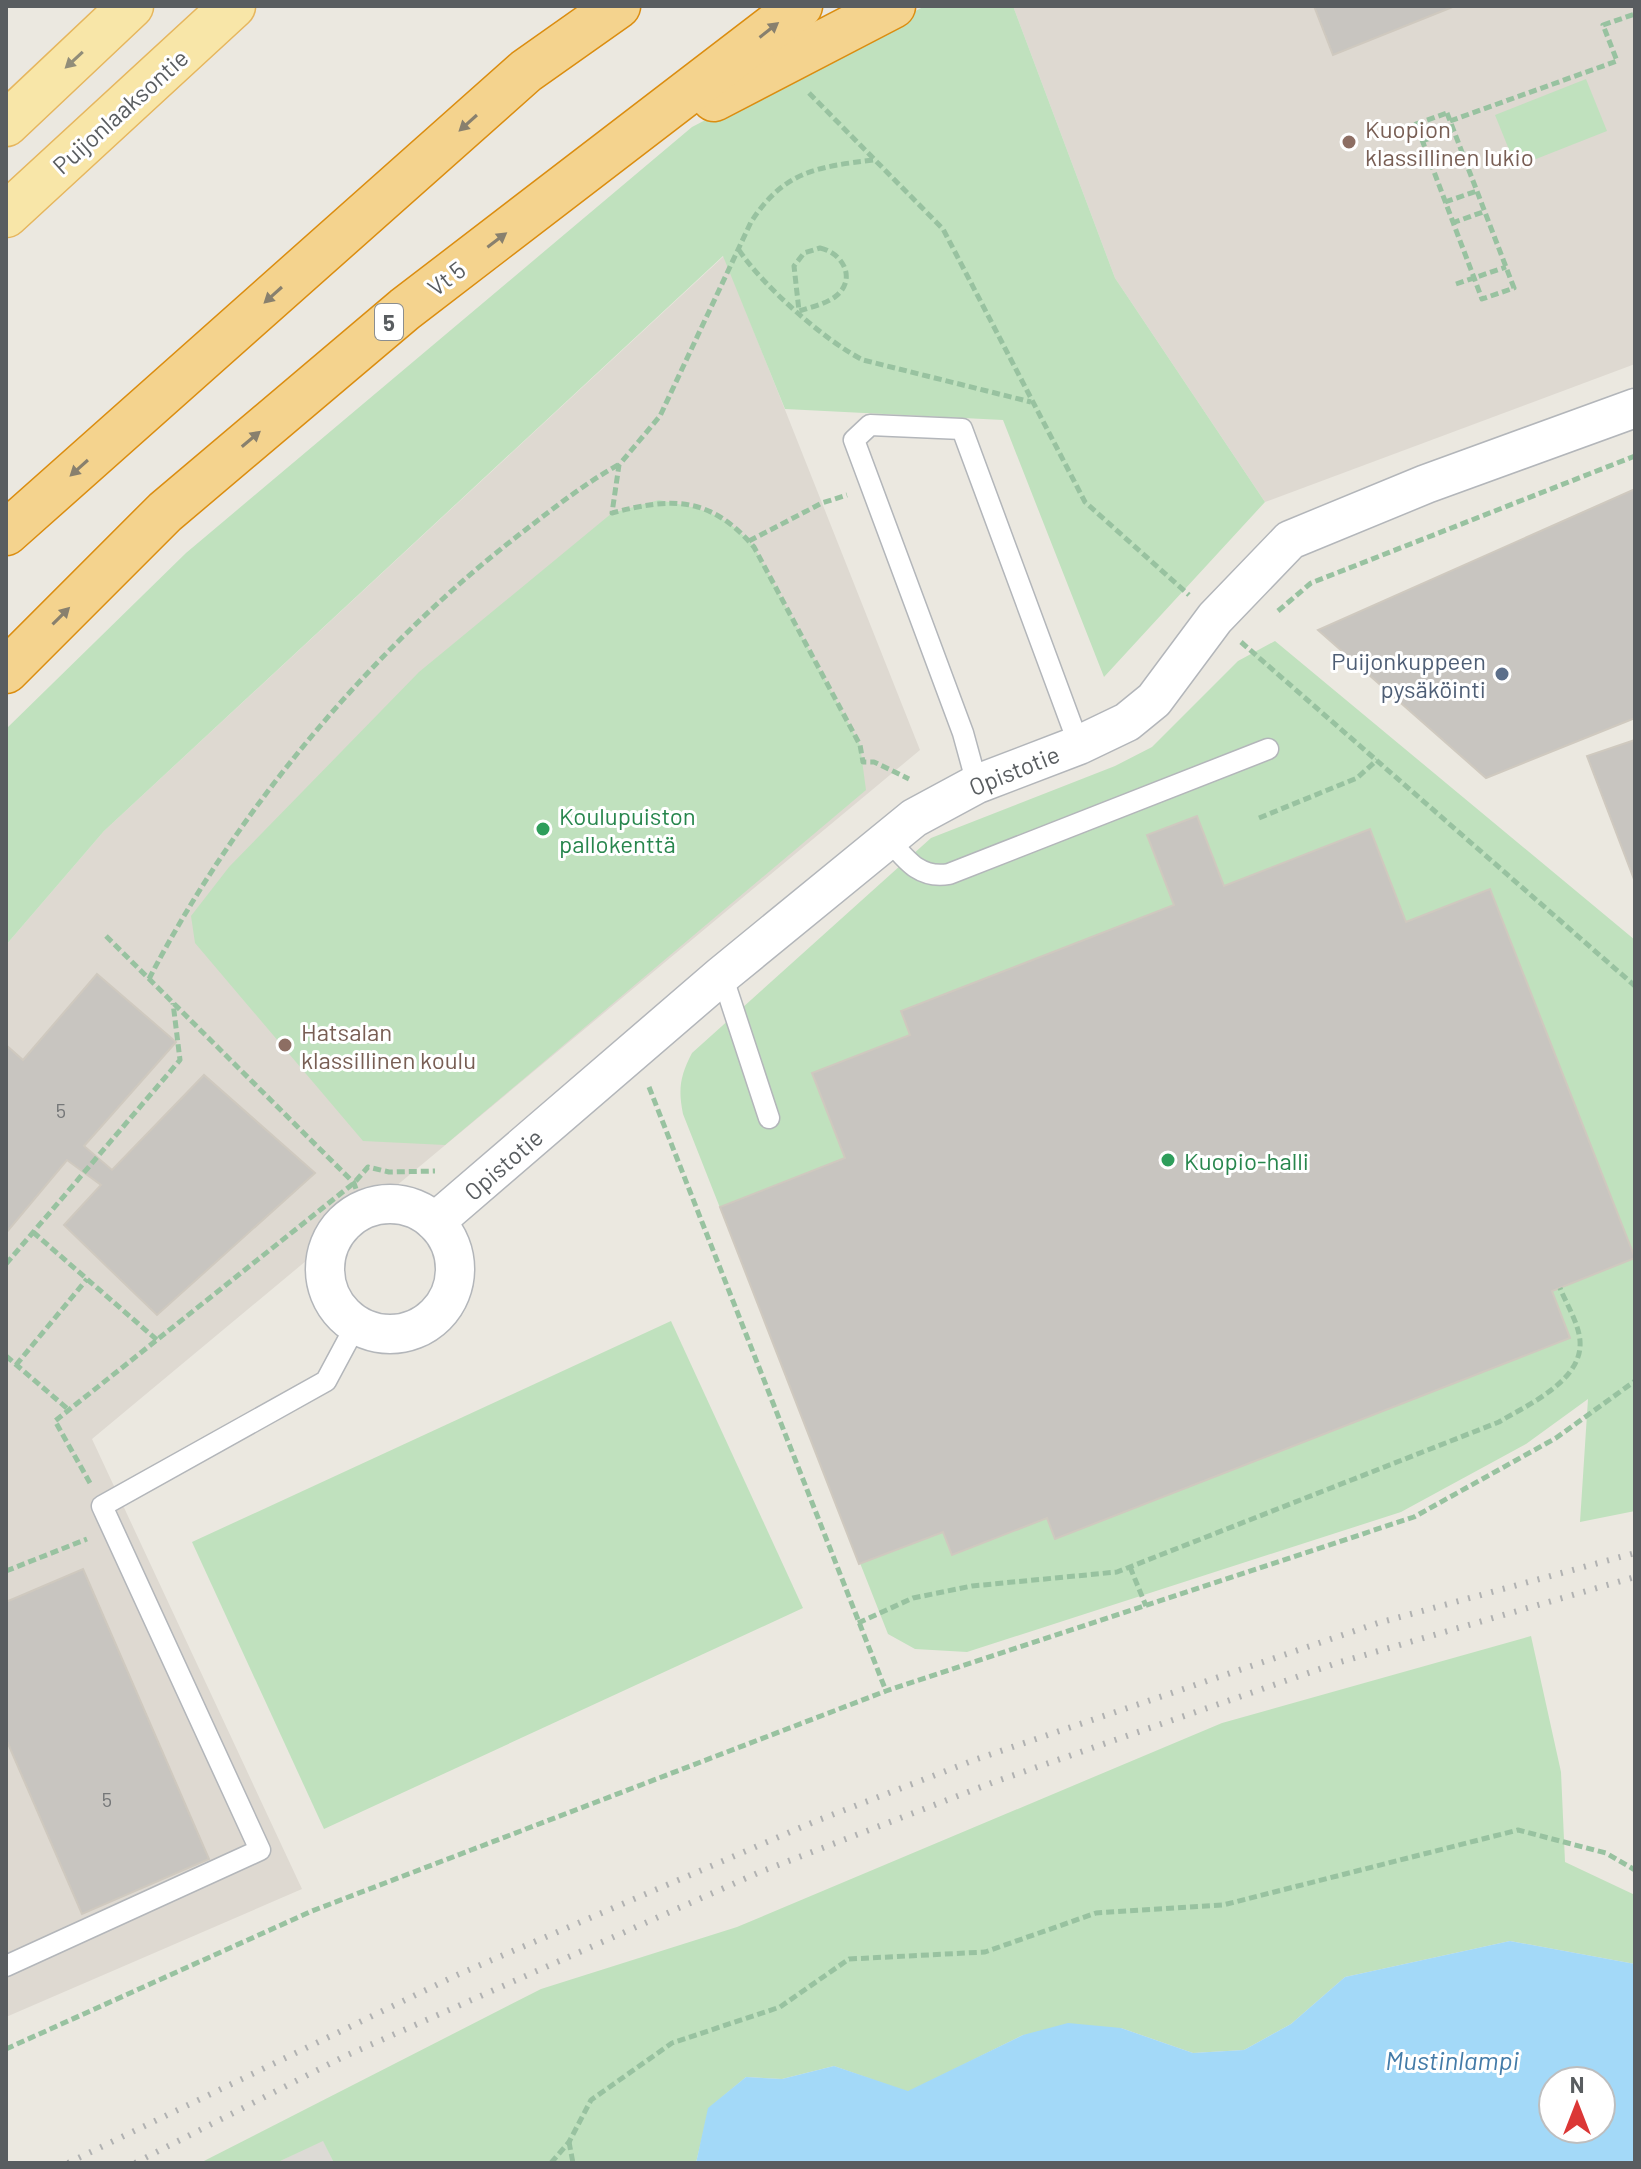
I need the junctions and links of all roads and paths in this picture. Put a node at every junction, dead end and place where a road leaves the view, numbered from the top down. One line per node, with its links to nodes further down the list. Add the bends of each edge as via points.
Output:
1 (131, 6): 11 (main road, one-way to 11)
2 (233, 6): 19 (main road, Puijonlaaksontie)
3 (588, 6): 8 (highway)
4 (618, 6): 8 (highway)
5 (800, 6): 14 (highway, Vt 5 / 5, one-way to 5)
6 (893, 6): 14 (highway)
7 (1635, 14): 10 (path, via 1603,25 1617,61)
8 (526, 71): 30 (highway, one-way to 30)
9 (806, 90): 15 (path)
10 (1450, 121): 12 (path); 13 (path, via 1447,113 1416,124)
11 (6, 124)
12 (1453, 130): 13 (path); 16 (path)
13 (1422, 141): 17 (path)
14 (619, 148): 33 (highway, Vt 5 / 5, one-way to 14, via 165,512 405,309)
15 (874, 160): 21 (path, via 810,171 779,187 751,222); 26 (path, via 943,229)
16 (1477, 191): 17 (path); 18 (path)
17 (1445, 202): 20 (path)
18 (1483, 212): 20 (path); 22 (path)
19 (6, 215)
20 (1452, 223): 23 (path)
21 (739, 250): 25 (path, via 754,272); 28 (path, via 660,416)
22 (1506, 267): 23 (path); 23 (path, via 1514,288 1503,292 1482,299)
23 (1474, 278): 24 (path)
24 (1456, 284)
25 (799, 311): 25 (path, via 831,299 844,286 846,268 836,253 812,249 798,259 792,275); 26 (path, via 844,351 863,360)
26 (1032, 402): 32 (path, via 1085,502)
27 (1635, 408): 32 (street, Opistotie, via 1290,540)
28 (619, 465): 31 (path, via 612,513 659,500 701,508 737,527); 43 (path, via 555,507 438,602 282,769 177,923)
29 (871, 487): 31 (path, via 822,503); 34 (lane, via 854,440 870,425 962,429); 38 (lane)
30 (6, 533)
31 (749, 541): 37 (path, via 860,745 863,762)
32 (1215, 618): 34 (street, Opistotie, via 1154,700 1127,722); 36 (path)
33 (6, 671)
34 (1079, 745): 38 (street, Opistotie)
35 (1268, 749): 40 (lane, via 949,874 917,871)
36 (1377, 760): 39 (path, via 1349,782); 44 (path)
37 (918, 783)
38 (977, 784): 40 (street, Opistotie, via 914,818)
39 (1259, 818)
40 (889, 840): 42 (street, Opistotie)
41 (106, 936): 43 (path)
42 (722, 975): 47 (lane); 49 (street, Opistotie)
43 (149, 979): 45 (path)
44 (1635, 986)
45 (172, 1002): 48 (path); 50 (path, via 180,1060)
46 (644, 1074): 65 (path)
47 (769, 1118)
48 (358, 1196): 49 (street, via 401,1205); 54 (street, via 333,1237 325,1266 330,1295); 55 (path)
49 (435, 1222): 54 (street, via 448,1239 454,1280 435,1317 397,1334)
50 (33, 1232): 51 (path); 52 (path)
51 (6, 1264)
52 (87, 1279): 55 (path); 57 (path)
53 (1560, 1288): 62 (path, via 1580,1340 1576,1362 1556,1386 1499,1422)
54 (356, 1325): 60 (lane, via 326,1381)
55 (157, 1340): 59 (path)
56 (6, 1356): 57 (path)
57 (16, 1365): 59 (path)
58 (1635, 1381): 64 (path, via 1556,1438 1414,1517)
59 (69, 1410): 60 (path, via 55,1421)
60 (102, 1506): 61 (lane)
61 (113, 1529): 63 (path); 68 (lane, via 260,1850)
62 (1130, 1567): 64 (path); 65 (path, via 913,1598)
63 (6, 1571)
64 (1146, 1606): 66 (path)
65 (858, 1623): 66 (path)
66 (886, 1691): 69 (path, via 312,1911)
67 (1635, 1870): 70 (path, via 1606,1853 1518,1830 1223,1905 1096,1913 985,1952 849,1959 780,2007 672,2043 591,2100)
68 (6, 1966)
69 (6, 2049)
70 (569, 2142): 71 (path); 72 (path)
71 (551, 2163)
72 (573, 2163)

